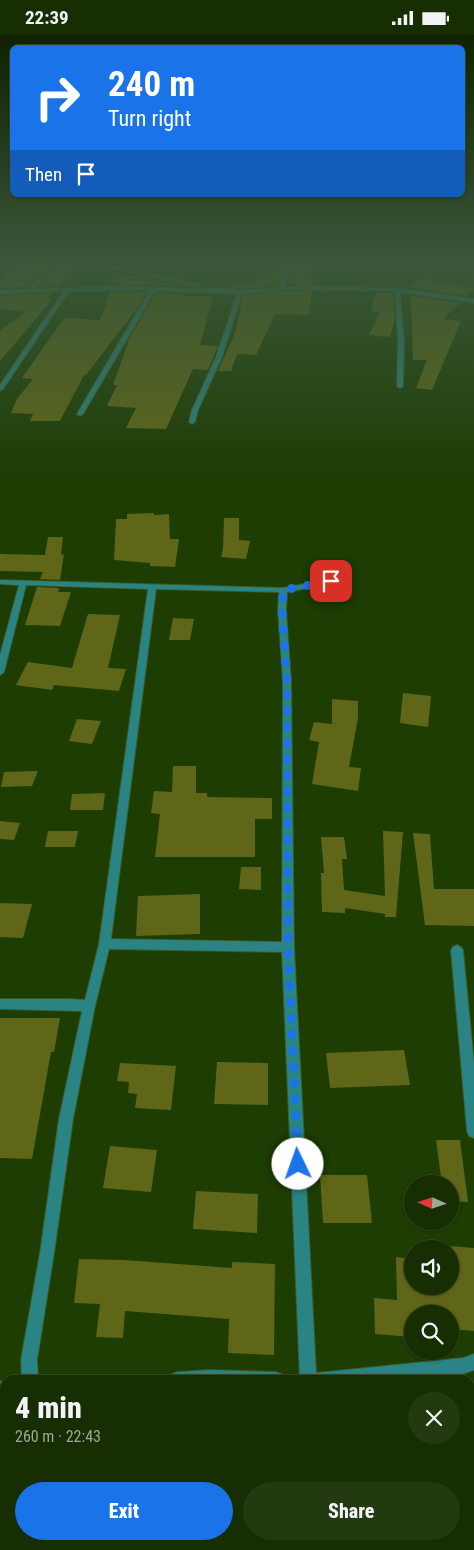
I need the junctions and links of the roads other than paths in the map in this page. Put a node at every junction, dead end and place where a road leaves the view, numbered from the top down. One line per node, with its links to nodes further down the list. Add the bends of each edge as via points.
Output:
1 (37, 335): 6 (street)
2 (126, 335): 7 (street)
3 (226, 335): 8 (street)
4 (400, 335): 5 (street)
5 (400, 386)
6 (0, 389)
7 (80, 413)
8 (192, 422)
9 (347, 578): 13 (street)
10 (0, 582): 11 (street)
11 (23, 583): 12 (street); 14 (street)
12 (152, 587): 13 (street); 15 (street)
13 (283, 590): 16 (street, via 287,682)
14 (0, 672)
15 (105, 944): 16 (street); 19 (street)
16 (288, 947): 23 (street)
17 (457, 950): 20 (street)
18 (0, 1004): 19 (street)
19 (88, 1006): 22 (street, via 66,1119 29,1360)
20 (474, 1131)
21 (474, 1362): 24 (street, via 463,1366)
22 (30, 1375)
23 (308, 1375)
24 (370, 1375)

